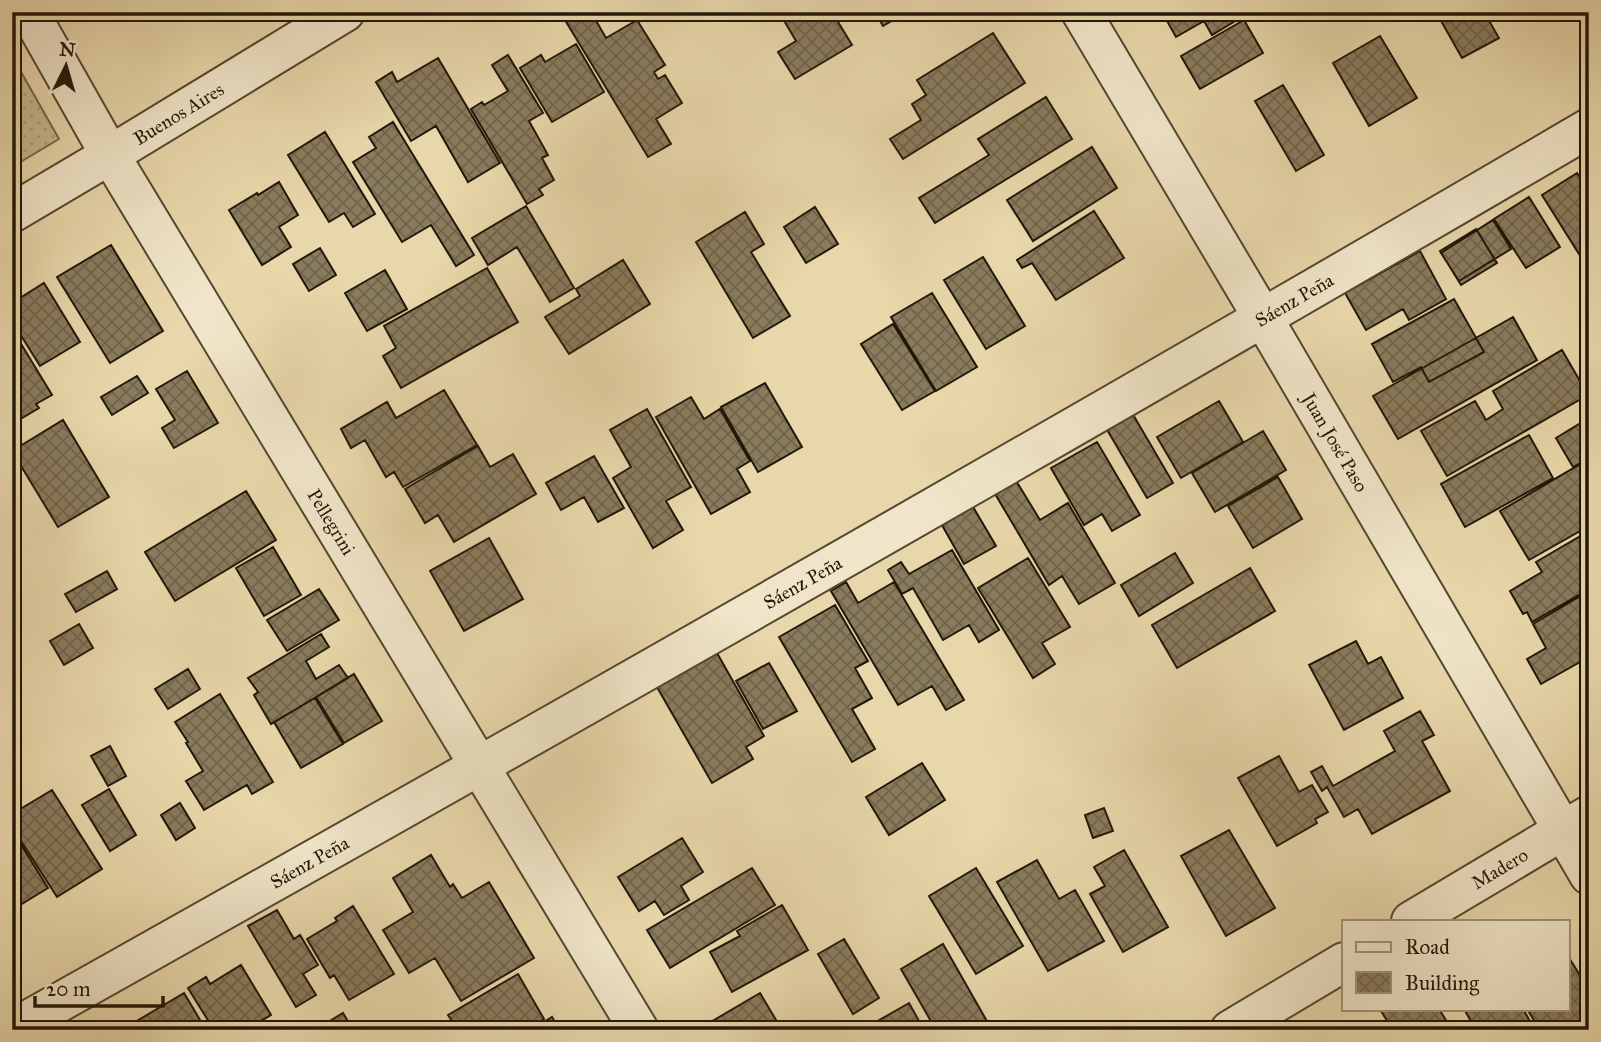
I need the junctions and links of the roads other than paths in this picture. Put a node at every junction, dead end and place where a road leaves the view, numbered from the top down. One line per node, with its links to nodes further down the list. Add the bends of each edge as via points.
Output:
1 (29, 12): 5 (street, Pellegrini)
2 (345, 12): 5 (street, Buenos Aires)
3 (1081, 12): 7 (street, Juan José Paso)
4 (1589, 128): 7 (street, Sáenz Peña)
5 (110, 155): 6 (street, Buenos Aires); 8 (street, Pellegrini)
6 (12, 213)
7 (1263, 318): 8 (street, Sáenz Peña); 9 (street, Juan José Paso)
8 (480, 768): 13 (street, Sáenz Peña); 14 (street, Pellegrini)
9 (1576, 823): 10 (street, Juan José Paso); 11 (street, Madero)
10 (1589, 875)
11 (1413, 920)
12 (1342, 962): 15 (street)
13 (12, 1030)
14 (639, 1030)
15 (1230, 1030)

